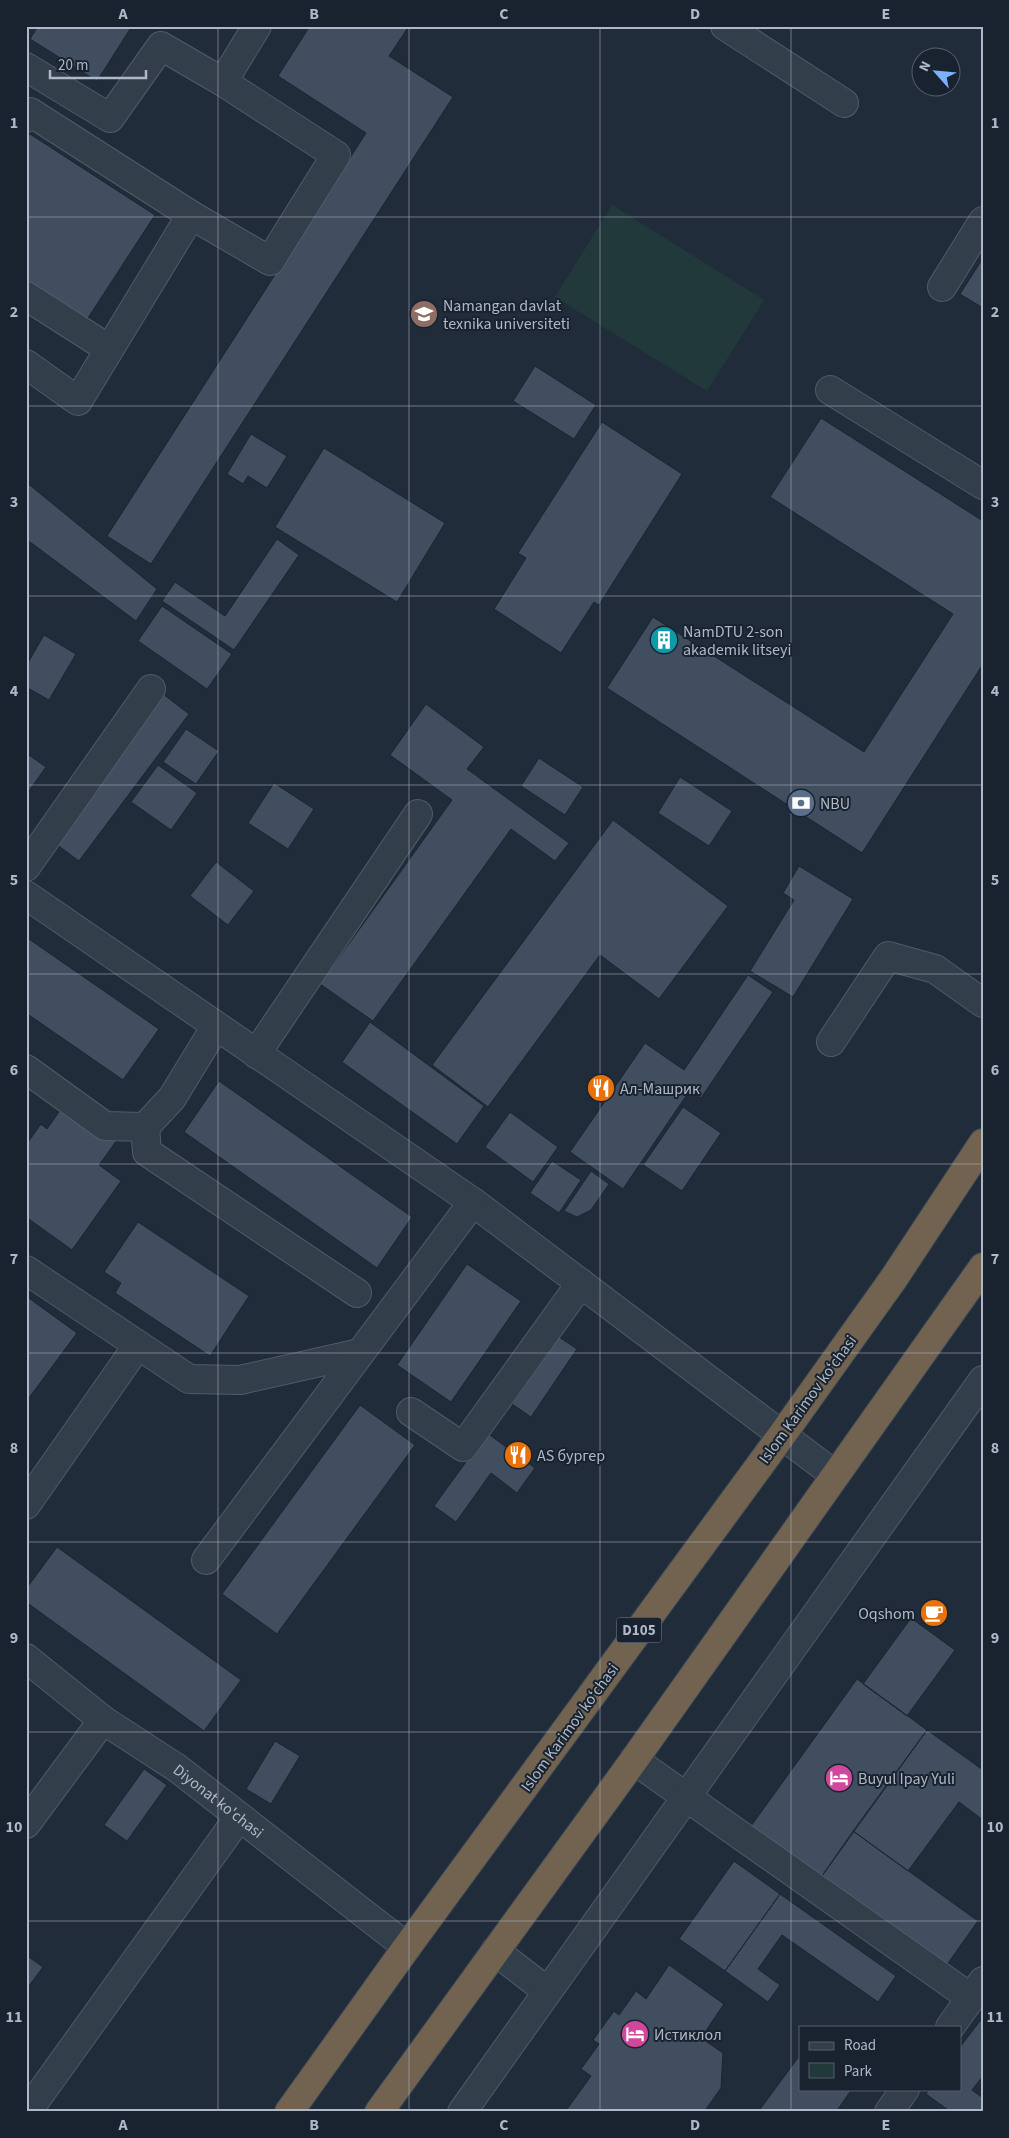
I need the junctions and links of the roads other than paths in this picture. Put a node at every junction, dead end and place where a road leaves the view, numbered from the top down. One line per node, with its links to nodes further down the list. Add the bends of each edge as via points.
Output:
1 (257, 26): 4 (street)
2 (725, 26): 5 (street)
3 (26, 66): 4 (street, via 110,118 161,46)
4 (223, 82): 7 (street, via 336,155 270,262)
5 (844, 103)
6 (26, 118): 7 (street, via 30,112)
7 (191, 216): 11 (street)
8 (983, 221): 9 (street)
9 (942, 287)
10 (26, 296): 11 (street)
11 (109, 350): 12 (street, via 78,401)
12 (26, 364)
13 (830, 390): 14 (street)
14 (983, 485)
15 (151, 689): 17 (street)
16 (418, 814): 22 (street)
17 (26, 867)
18 (26, 895): 20 (street)
19 (983, 1003): 21 (street, via 935,970 888,956)
20 (216, 1026): 22 (street); 24 (street, via 172,1098)
21 (831, 1042)
22 (256, 1054): 26 (street)
23 (26, 1069): 24 (street, via 105,1126)
24 (145, 1127): 30 (street, via 147,1152)
25 (983, 1143): 35 (highway, Islom Karimov koʻchasi / D105, via 894,1278)
26 (473, 1202): 29 (street); 32 (street)
27 (983, 1267): 36 (highway)
28 (26, 1270): 31 (street)
29 (581, 1283): 34 (street, via 463,1448); 35 (street)
30 (357, 1293)
31 (138, 1345): 32 (street, via 189,1379 240,1380); 37 (street)
32 (360, 1353): 38 (street)
33 (983, 1380): 42 (street)
34 (411, 1412)
35 (782, 1435): 36 (street); 45 (highway, Islom Karimov koʻchasi / D105)
36 (835, 1475): 41 (highway)
37 (26, 1504)
38 (206, 1560)
39 (26, 1658): 40 (street, Diyonat ko'chasi)
40 (103, 1720): 43 (street, Diyonat ko'chasi, via 177,1768); 44 (street)
41 (634, 1760): 42 (street); 46 (highway)
42 (686, 1798): 47 (street); 48 (street)
43 (239, 1817): 45 (street, Diyonat ko'chasi); 50 (street)
44 (26, 1824)
45 (407, 1947): 51 (highway, Islom Karimov koʻchasi / D105)
46 (495, 1950): 48 (street); 52 (highway)
47 (977, 1989): 49 (street)
48 (547, 1991): 53 (street)
49 (951, 2026)
50 (27, 2112)
51 (290, 2112)
52 (379, 2112)
53 (462, 2112)

